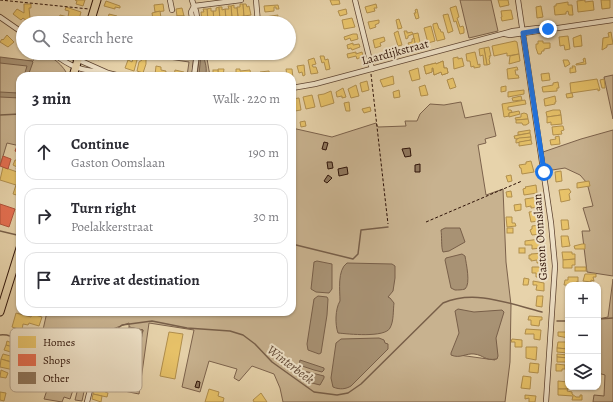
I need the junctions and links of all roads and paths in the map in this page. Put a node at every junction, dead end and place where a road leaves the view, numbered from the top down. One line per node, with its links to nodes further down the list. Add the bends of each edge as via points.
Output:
1 (0, 0): 10 (path)
2 (97, 0): 10 (main road)
3 (170, 0): 11 (street)
4 (192, 0): 9 (street)
5 (240, 0): 9 (street)
6 (256, 0): 15 (street)
7 (355, 0): 25 (street)
8 (518, 0): 19 (street, Gaston Oomslaan)
9 (194, 6): 13 (street); 14 (street)
10 (94, 9): 12 (main road)
11 (172, 10)
12 (92, 16)
13 (192, 16)
14 (197, 16)
15 (257, 16)
16 (0, 17): 18 (street)
17 (613, 20): 19 (street, Laardijkstraat)
18 (16, 28)
19 (523, 31): 25 (street, Laardijkstraat); 38 (street, Gaston Oomslaan, via 555,266)
20 (64, 60): 24 (street)
21 (78, 60): 24 (main road)
22 (86, 60): 28 (street)
23 (196, 60): 29 (street)
24 (76, 68): 26 (main road); 27 (street)
25 (372, 69): 30 (street, Laardijkstraat); 33 (path)
26 (74, 72)
27 (96, 72)
28 (106, 72)
29 (195, 72)
30 (296, 87)
31 (522, 181): 32 (path)
32 (426, 222)
33 (388, 224)
34 (16, 261): 35 (main road)
35 (0, 312)
36 (90, 392): 37 (street)
37 (87, 402)
38 (546, 402)

